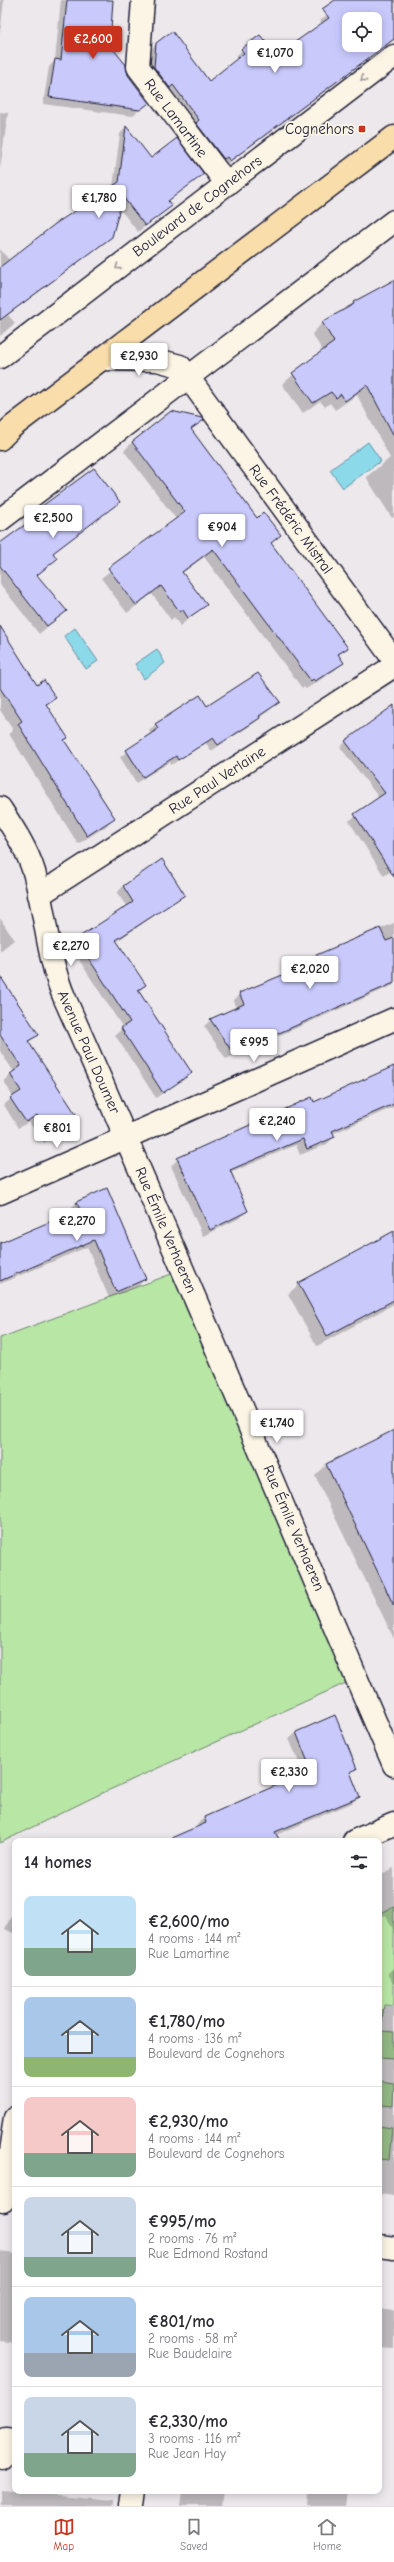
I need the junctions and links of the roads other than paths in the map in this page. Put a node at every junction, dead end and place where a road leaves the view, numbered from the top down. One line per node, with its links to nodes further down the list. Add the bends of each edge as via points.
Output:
1 (143, 0): 4 (street, Rue Lamartine, via 138,67)
2 (394, 56): 4 (street, Boulevard de Cognehors, one-way to 4)
3 (394, 137): 7 (main road)
4 (227, 184): 6 (street, Boulevard de Cognehors, one-way to 6)
5 (394, 221): 8 (street)
6 (0, 357)
7 (101, 359): 8 (street, Rue Frédéric Mistral, via 157,360 180,366); 9 (main road)
8 (187, 378): 10 (street); 11 (street, Rue Frédéric Mistral)
9 (4, 432)
10 (0, 520)
11 (394, 660)
12 (394, 666): 14 (street, Rue Paul Verlaine)
13 (0, 808): 14 (street, Avenue Paul Doumer, via 33,869)
14 (39, 895): 16 (street, Avenue Paul Doumer, via 52,966 60,988)
15 (394, 1019): 16 (street)
16 (127, 1137): 17 (street); 18 (street, Rue Émile Verhaeren)
17 (0, 1193)
18 (394, 1764)
19 (394, 1824): 20 (street)
20 (361, 1838)
21 (12, 2145): 22 (street)
22 (6, 2201)
23 (382, 2246): 24 (street)
24 (394, 2248)
25 (12, 2440): 26 (street, via 6,2439)
26 (3, 2459)
27 (133, 2494): 28 (street)
28 (131, 2506)

